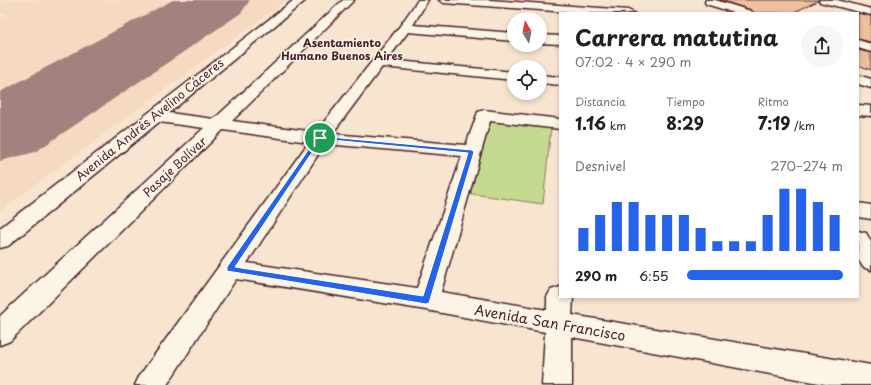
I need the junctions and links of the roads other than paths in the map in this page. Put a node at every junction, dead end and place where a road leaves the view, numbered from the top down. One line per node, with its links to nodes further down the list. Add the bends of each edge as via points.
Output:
1 (301, 0): 29 (street, Avenida Andrés Avelino Cáceres)
2 (349, 0): 31 (street, Pasaje Bolívar)
3 (423, 0): 15 (street)
4 (444, 0): 9 (street)
5 (824, 0): 8 (street)
6 (856, 0): 8 (street)
7 (710, 1): 11 (street); 12 (street)
8 (846, 5): 13 (street); 14 (street)
9 (563, 7): 10 (street)
10 (617, 12)
11 (727, 12)
12 (744, 12)
13 (836, 12)
14 (871, 12)
15 (405, 28): 16 (street); 21 (street)
16 (507, 36)
17 (547, 39): 18 (street)
18 (559, 40)
19 (859, 44): 20 (street)
20 (871, 48)
21 (378, 63): 22 (street); 32 (street)
22 (507, 75)
23 (859, 79): 26 (street)
24 (547, 80): 25 (street)
25 (559, 81)
26 (871, 84)
27 (859, 110): 28 (street)
28 (871, 111)
29 (154, 116): 31 (street); 36 (street, Avenida Andrés Avelino Cáceres)
30 (559, 124): 33 (street, via 484,116)
31 (220, 125): 32 (street); 43 (street, Pasaje Bolívar)
32 (320, 138): 33 (street); 39 (street)
33 (472, 152): 41 (street)
34 (859, 210): 35 (street)
35 (871, 212)
36 (0, 240)
37 (859, 240): 38 (street)
38 (871, 261)
39 (229, 269): 41 (street, Avenida San Francisco); 46 (street)
40 (560, 298): 42 (street)
41 (426, 300): 42 (street, Avenida San Francisco)
42 (560, 325): 44 (street, Avenida San Francisco); 47 (street)
43 (0, 333)
44 (806, 376): 45 (street, Avenida San Francisco)
45 (871, 379)
46 (150, 385)
47 (557, 385)

